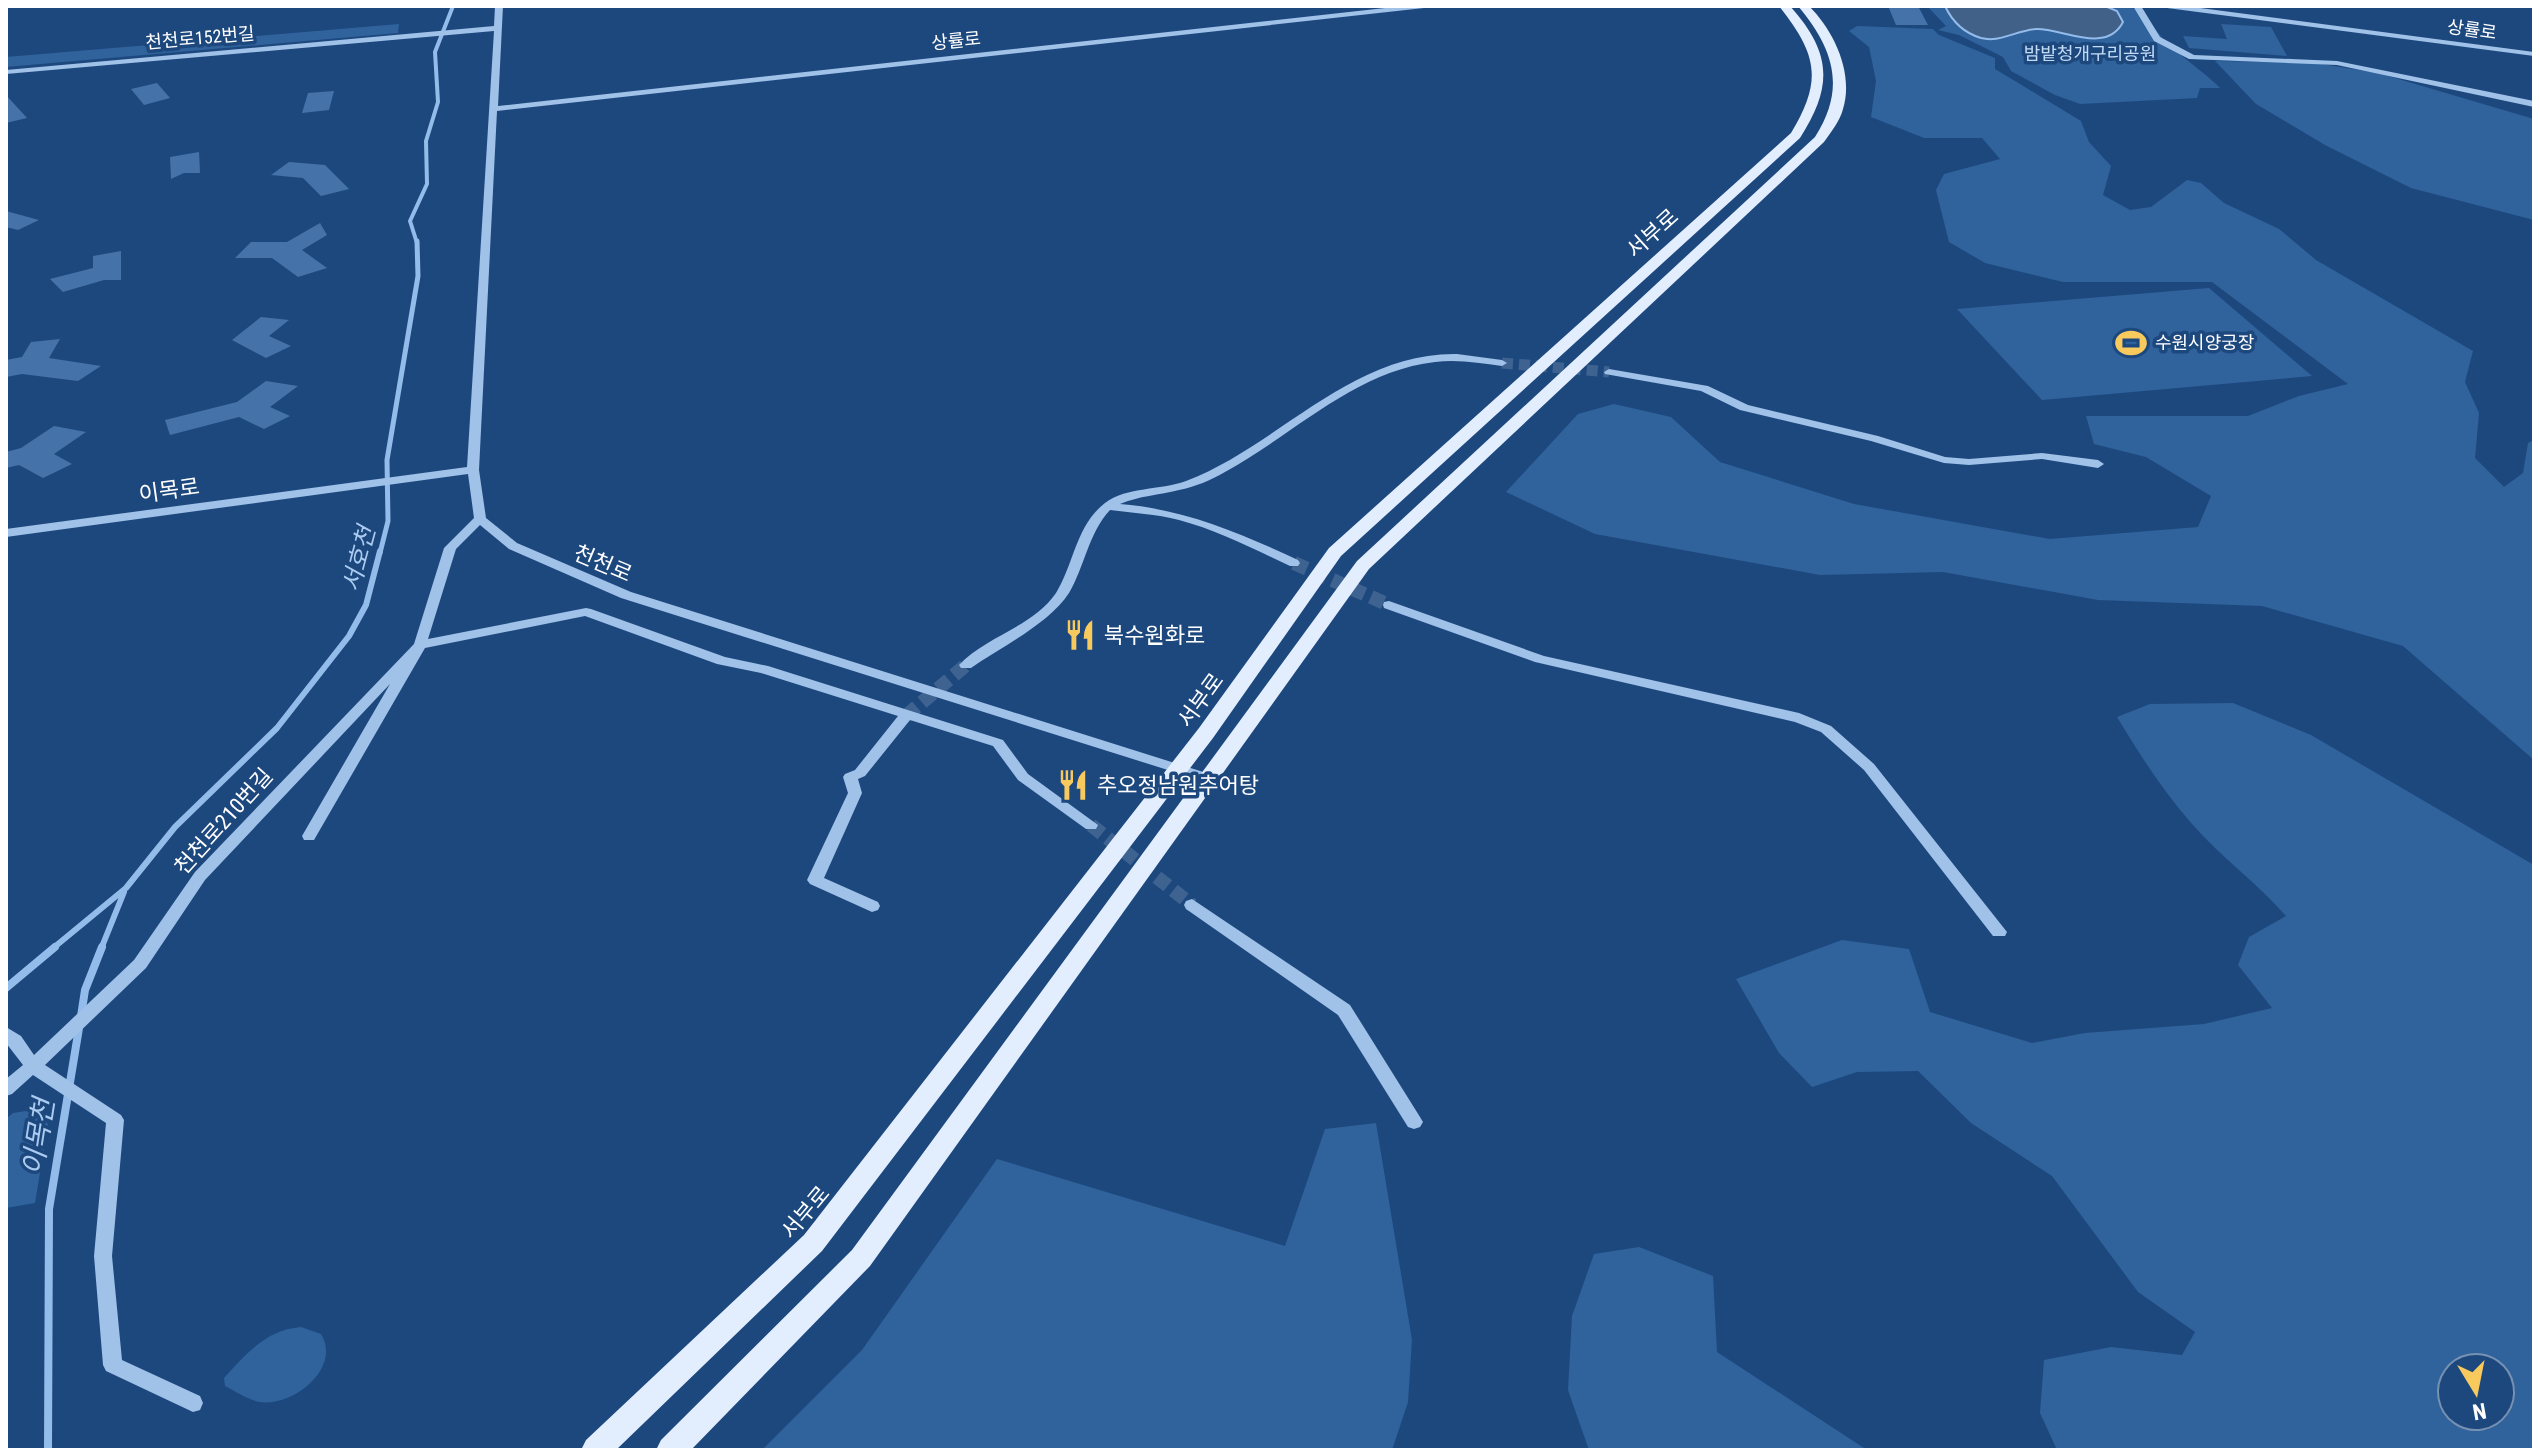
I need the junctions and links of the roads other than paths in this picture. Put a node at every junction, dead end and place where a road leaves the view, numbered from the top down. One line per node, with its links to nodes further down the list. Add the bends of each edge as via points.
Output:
1 (499, 6): 9 (street)
2 (1360, 6): 8 (street)
3 (1424, 6): 8 (street, 상률로)
4 (1769, 6): 7 (main road)
5 (2137, 6): 12 (street, via 2157,39 2192,57 2337,63)
6 (2167, 6): 10 (street, 상률로)
7 (1805, 11): 26 (main road, 서부로, via 1821,79 1815,107 1796,135 1335,552); 27 (main road, 서부로, via 1827,34 1840,83 1838,108 1820,139 1363,565)
8 (1329, 16): 13 (street, 상률로)
9 (497, 28): 11 (street, 천천로152번길); 13 (street)
10 (2534, 54)
11 (6, 72)
12 (2534, 104)
13 (492, 109): 17 (street)
14 (1502, 363): 18 (street, via 1448,357 1411,363 1331,398 1237,460 1188,484)
15 (1609, 372): 16 (street, via 1704,388 1744,408 1944,460 2042,456)
16 (2098, 464)
17 (473, 470): 19 (street); 20 (street, 이목로)
18 (1106, 507): 21 (street, via 1156,509 1206,522); 24 (street, via 1083,542 1057,600)
19 (480, 519): 23 (street, 천천로210번길, via 450,548); 26 (street, 천천로, via 513,546 626,595)
20 (6, 533)
21 (1294, 563)
22 (1389, 605): 32 (street, via 1540,659 1799,718 1826,729 1869,767)
23 (420, 645): 25 (street, via 586,612 722,661 763,669); 29 (street, 천천로210번길); 34 (street, 천천로210번길, via 200,876 140,964)
24 (966, 665)
25 (906, 716): 28 (street, via 998,743 1023,777); 31 (street, via 860,773 850,777 855,793 815,880)
26 (1179, 768): 27 (street, 천천로); 38 (main road, 서부로, via 813,1243)
27 (1211, 779): 39 (main road, 서부로, via 861,1258)
28 (1091, 825)
29 (309, 836)
30 (1192, 905): 36 (street, via 1344,1010)
31 (872, 906)
32 (1999, 932)
33 (6, 1034): 34 (street)
34 (34, 1067): 35 (street, 천천로210번길); 37 (street, via 115,1120 103,1256 113,1365)
35 (6, 1089)
36 (1414, 1122)
37 (193, 1403)
38 (596, 1450)
39 (671, 1450)

